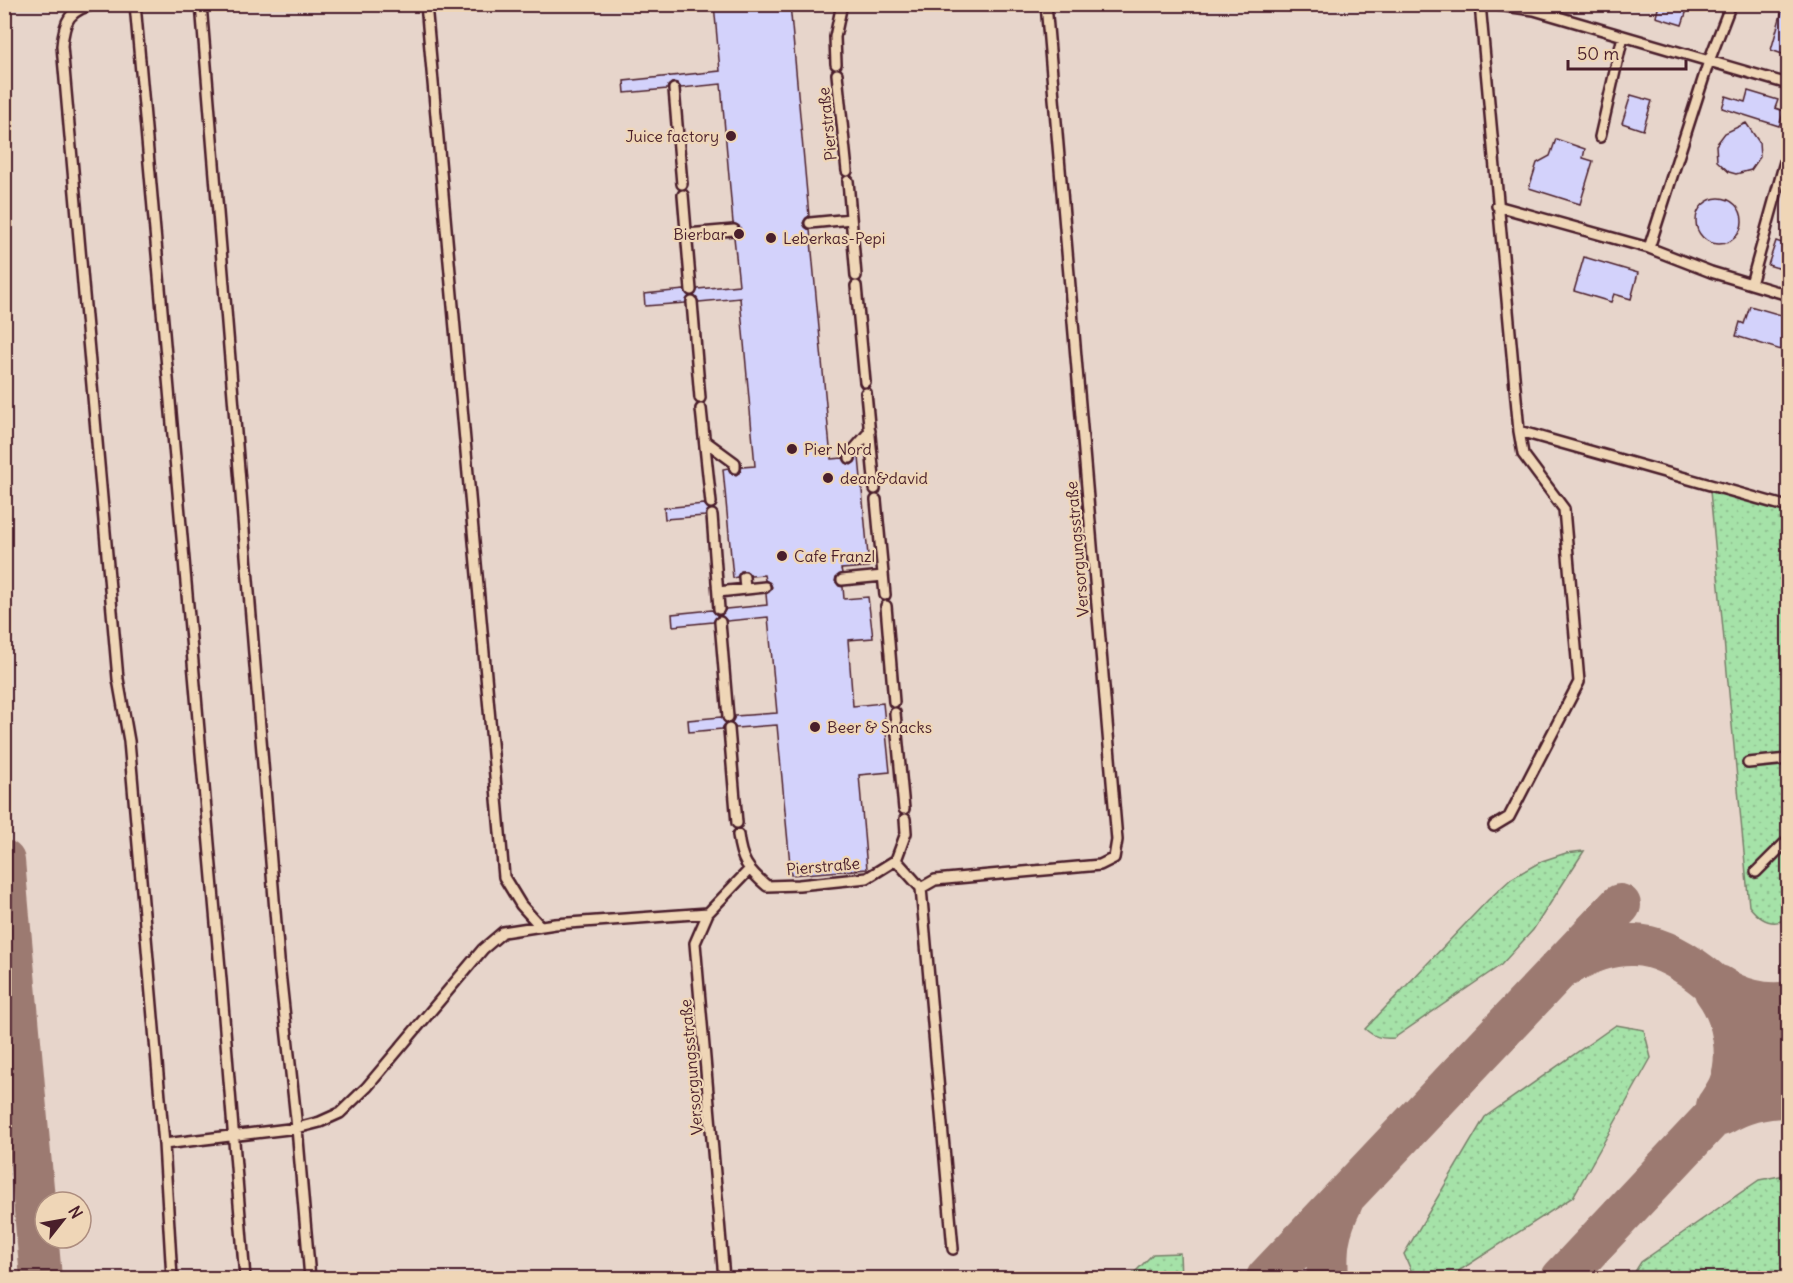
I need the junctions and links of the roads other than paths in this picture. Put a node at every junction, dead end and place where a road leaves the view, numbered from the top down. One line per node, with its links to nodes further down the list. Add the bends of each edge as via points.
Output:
1 (96, 4): 76 (lane, via 71,16 64,26 62,46)
2 (135, 4): 75 (lane)
3 (201, 4): 74 (lane, via 279,960)
4 (426, 4): 73 (lane, via 504,877 520,905)
5 (842, 4): 16 (lane, Pierstraße, via 835,37)
6 (1046, 4): 71 (lane, Versorgungsstraße, via 1117,840 1114,858 1100,865 935,880)
7 (1480, 4): 20 (lane)
8 (1490, 4): 10 (lane, via 1534,10)
9 (1731, 4): 11 (lane)
10 (1623, 36): 11 (lane); 14 (lane)
11 (1709, 61): 12 (lane); 25 (lane)
12 (1788, 84)
13 (674, 88): 18 (lane)
14 (1600, 137)
15 (1788, 151): 26 (lane)
16 (847, 171)
17 (848, 181): 21 (lane, Pierstraße)
18 (682, 184)
19 (683, 195): 24 (lane)
20 (1497, 206): 25 (lane); 35 (lane)
21 (851, 219): 22 (lane); 30 (lane, Pierstraße)
22 (810, 223)
23 (734, 230): 24 (lane)
24 (687, 234): 27 (lane)
25 (1650, 248): 26 (lane)
26 (1751, 284): 28 (lane)
27 (691, 290)
28 (1788, 295)
29 (692, 302): 32 (lane)
30 (865, 382)
31 (866, 393): 34 (lane)
32 (700, 398)
33 (701, 409): 36 (lane)
34 (870, 431): 37 (lane); 39 (lane)
35 (1519, 431): 42 (lane); 65 (lane, via 1523,454 1564,509 1579,682 1509,817)
36 (705, 441): 38 (lane, via 735,463); 41 (lane)
37 (850, 458)
38 (735, 468)
39 (875, 489)
40 (876, 500): 45 (lane)
41 (711, 503)
42 (1788, 507)
43 (712, 515): 51 (lane)
44 (861, 568): 47 (lane)
45 (883, 576): 47 (lane); 52 (lane)
46 (744, 577): 50 (lane)
47 (862, 579): 48 (lane)
48 (842, 580)
49 (765, 587): 50 (lane)
50 (745, 589): 51 (lane)
51 (718, 592): 54 (lane)
52 (885, 595)
53 (886, 606): 56 (lane)
54 (719, 609)
55 (720, 622): 58 (lane)
56 (894, 702)
57 (895, 713): 62 (lane)
58 (728, 717)
59 (729, 729): 64 (lane)
60 (1788, 759): 61 (lane)
61 (1748, 763)
62 (904, 809)
63 (905, 819): 68 (lane, via 906,833)
64 (737, 823)
65 (1494, 826)
66 (738, 834): 69 (lane)
67 (1788, 840): 70 (lane)
68 (896, 860): 69 (lane, Pierstraße, via 867,878 799,885 766,886); 71 (lane)
69 (748, 871): 72 (lane, Versorgungsstraße)
70 (1756, 872)
71 (921, 888): 77 (lane)
72 (708, 913): 73 (lane); 81 (lane, Versorgungsstraße, via 695,943)
73 (540, 926): 74 (lane, via 503,932 483,949 360,1094 340,1113)
74 (297, 1128): 75 (lane); 80 (lane)
75 (234, 1136): 76 (lane); 79 (lane)
76 (164, 1144): 78 (lane)
77 (953, 1249)
78 (172, 1278)
79 (245, 1278)
80 (310, 1278)
81 (724, 1278)

